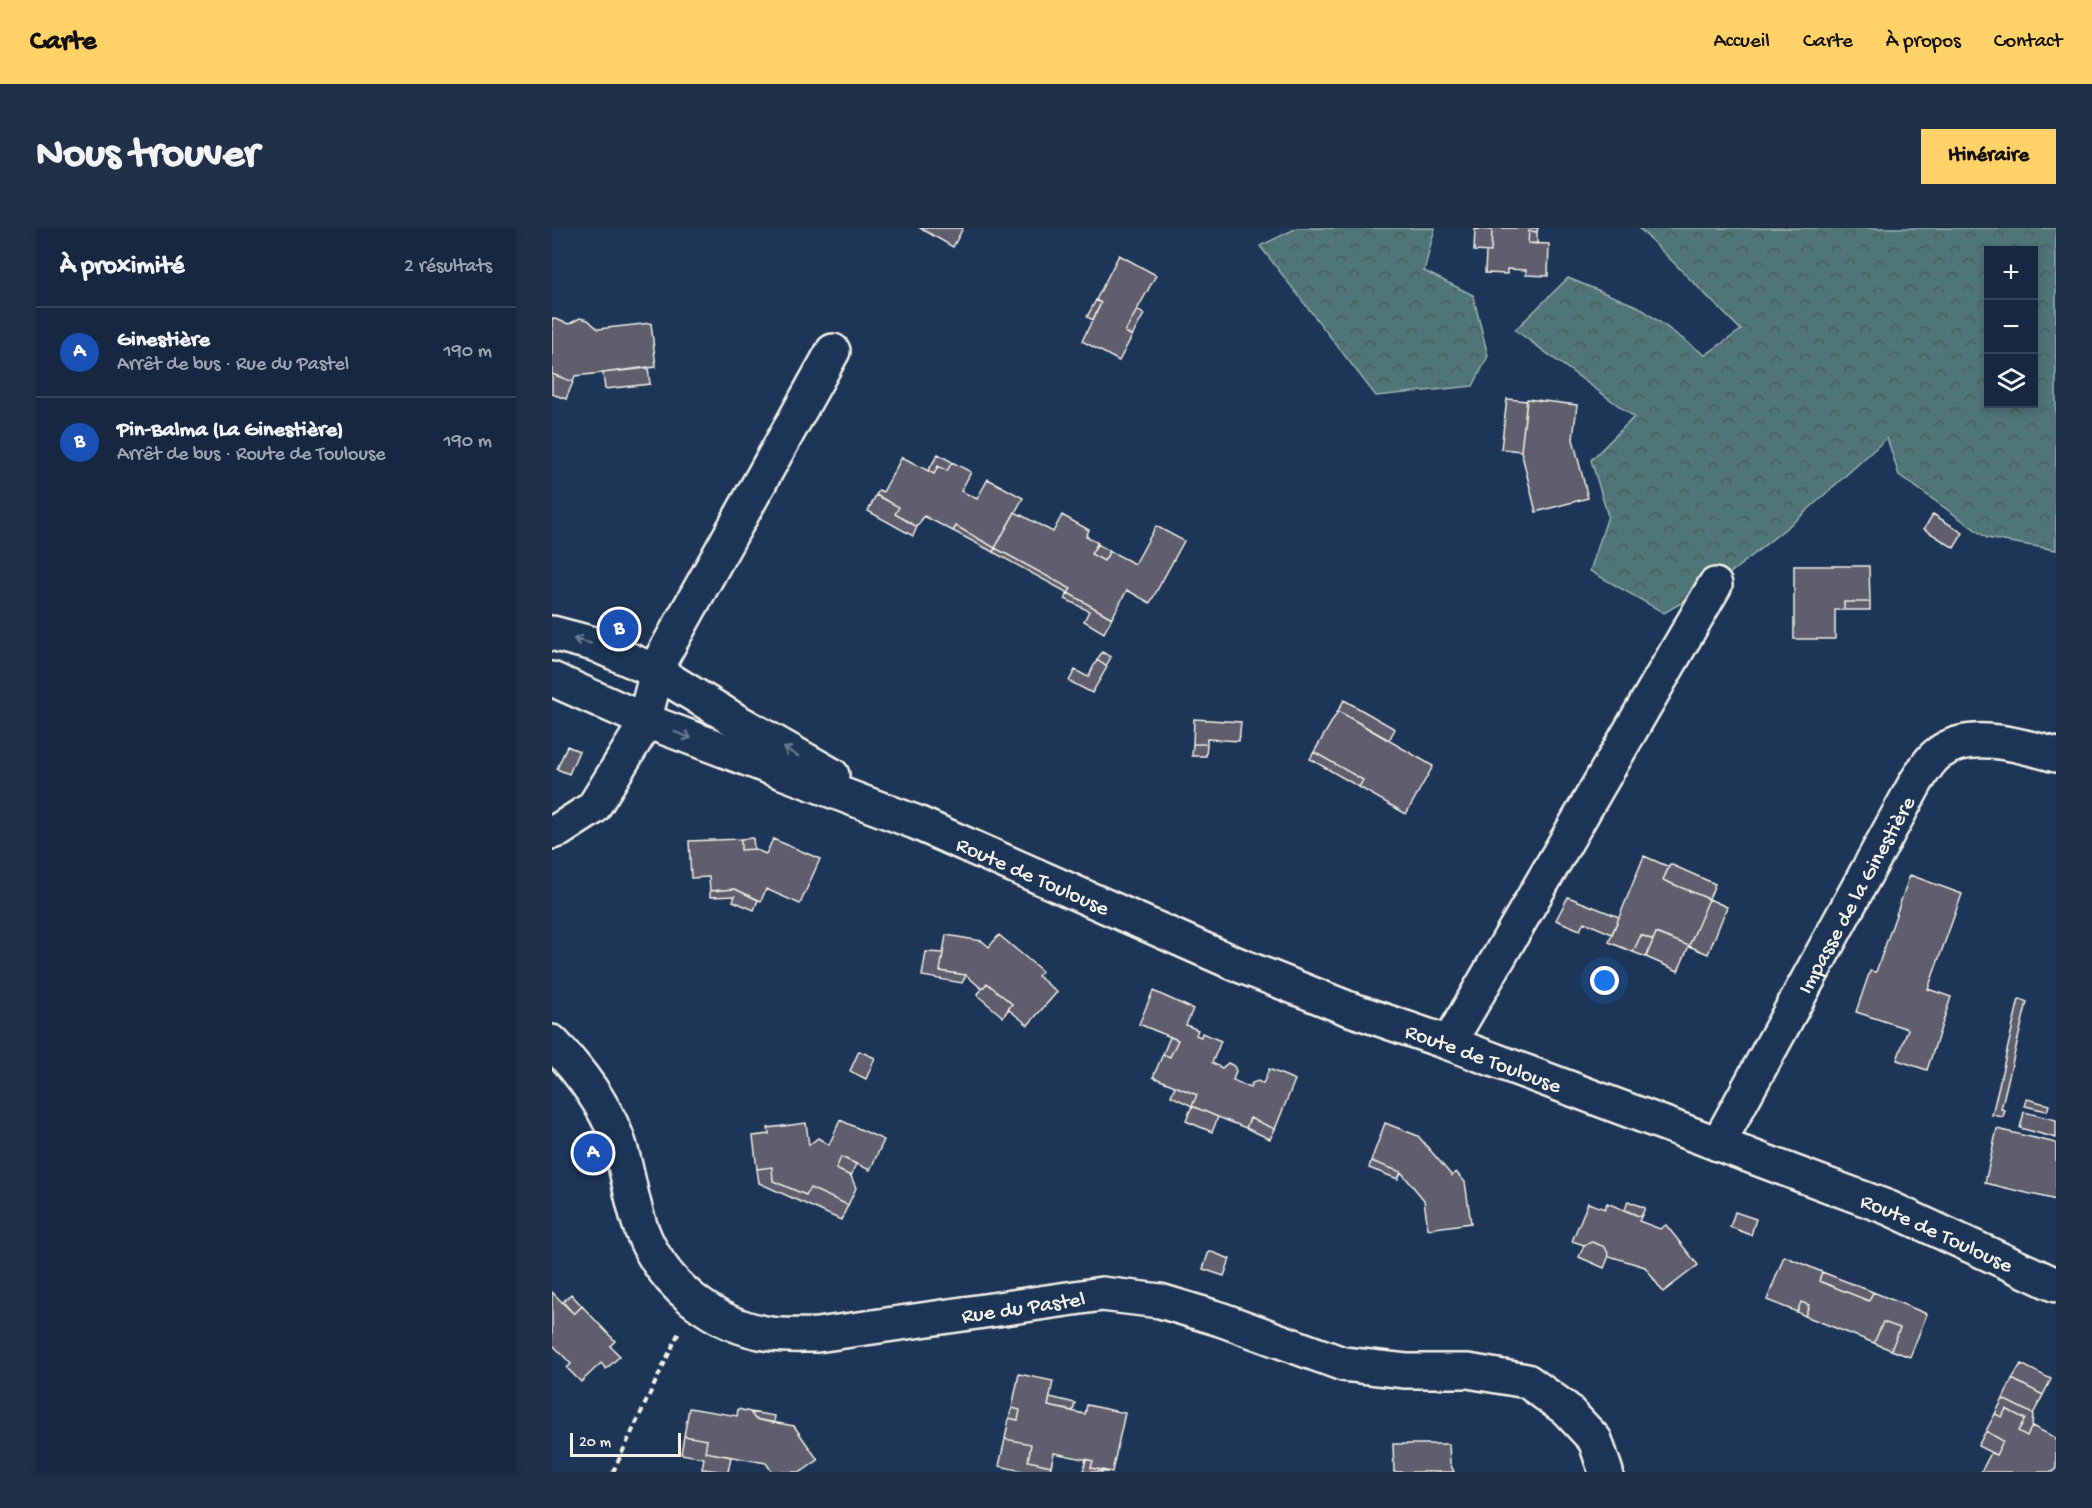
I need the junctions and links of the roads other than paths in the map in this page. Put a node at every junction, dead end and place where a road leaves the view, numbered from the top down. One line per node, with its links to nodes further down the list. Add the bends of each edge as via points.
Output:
1 (833, 351): 4 (street)
2 (1715, 585): 11 (street)
3 (552, 633): 4 (street, Route de Toulouse, one-way to 3, via 594,644)
4 (657, 672): 6 (street); 8 (street, Route de Toulouse, one-way to 4)
5 (552, 679): 6 (street, Route de Toulouse)
6 (644, 720): 8 (street, Route de Toulouse, one-way to 8); 9 (street, via 593,808)
7 (2056, 755): 12 (street, Impasse de la Ginestière, via 2004,742 1968,742 1939,753 1916,782)
8 (915, 822): 11 (street, Route de Toulouse, via 1234,963)
9 (552, 832)
10 (552, 1041): 14 (street, Rue du Pastel, via 584,1076 616,1135 642,1231 660,1269 693,1301 729,1321 770,1334 817,1335 1102,1294 1161,1300 1343,1364 1406,1371 1468,1371 1527,1382 1566,1409 1595,1440)
11 (1449, 1043): 12 (street, Route de Toulouse)
12 (1718, 1144): 13 (street, Route de Toulouse, via 1889,1208)
13 (2056, 1285)
14 (1606, 1472)

